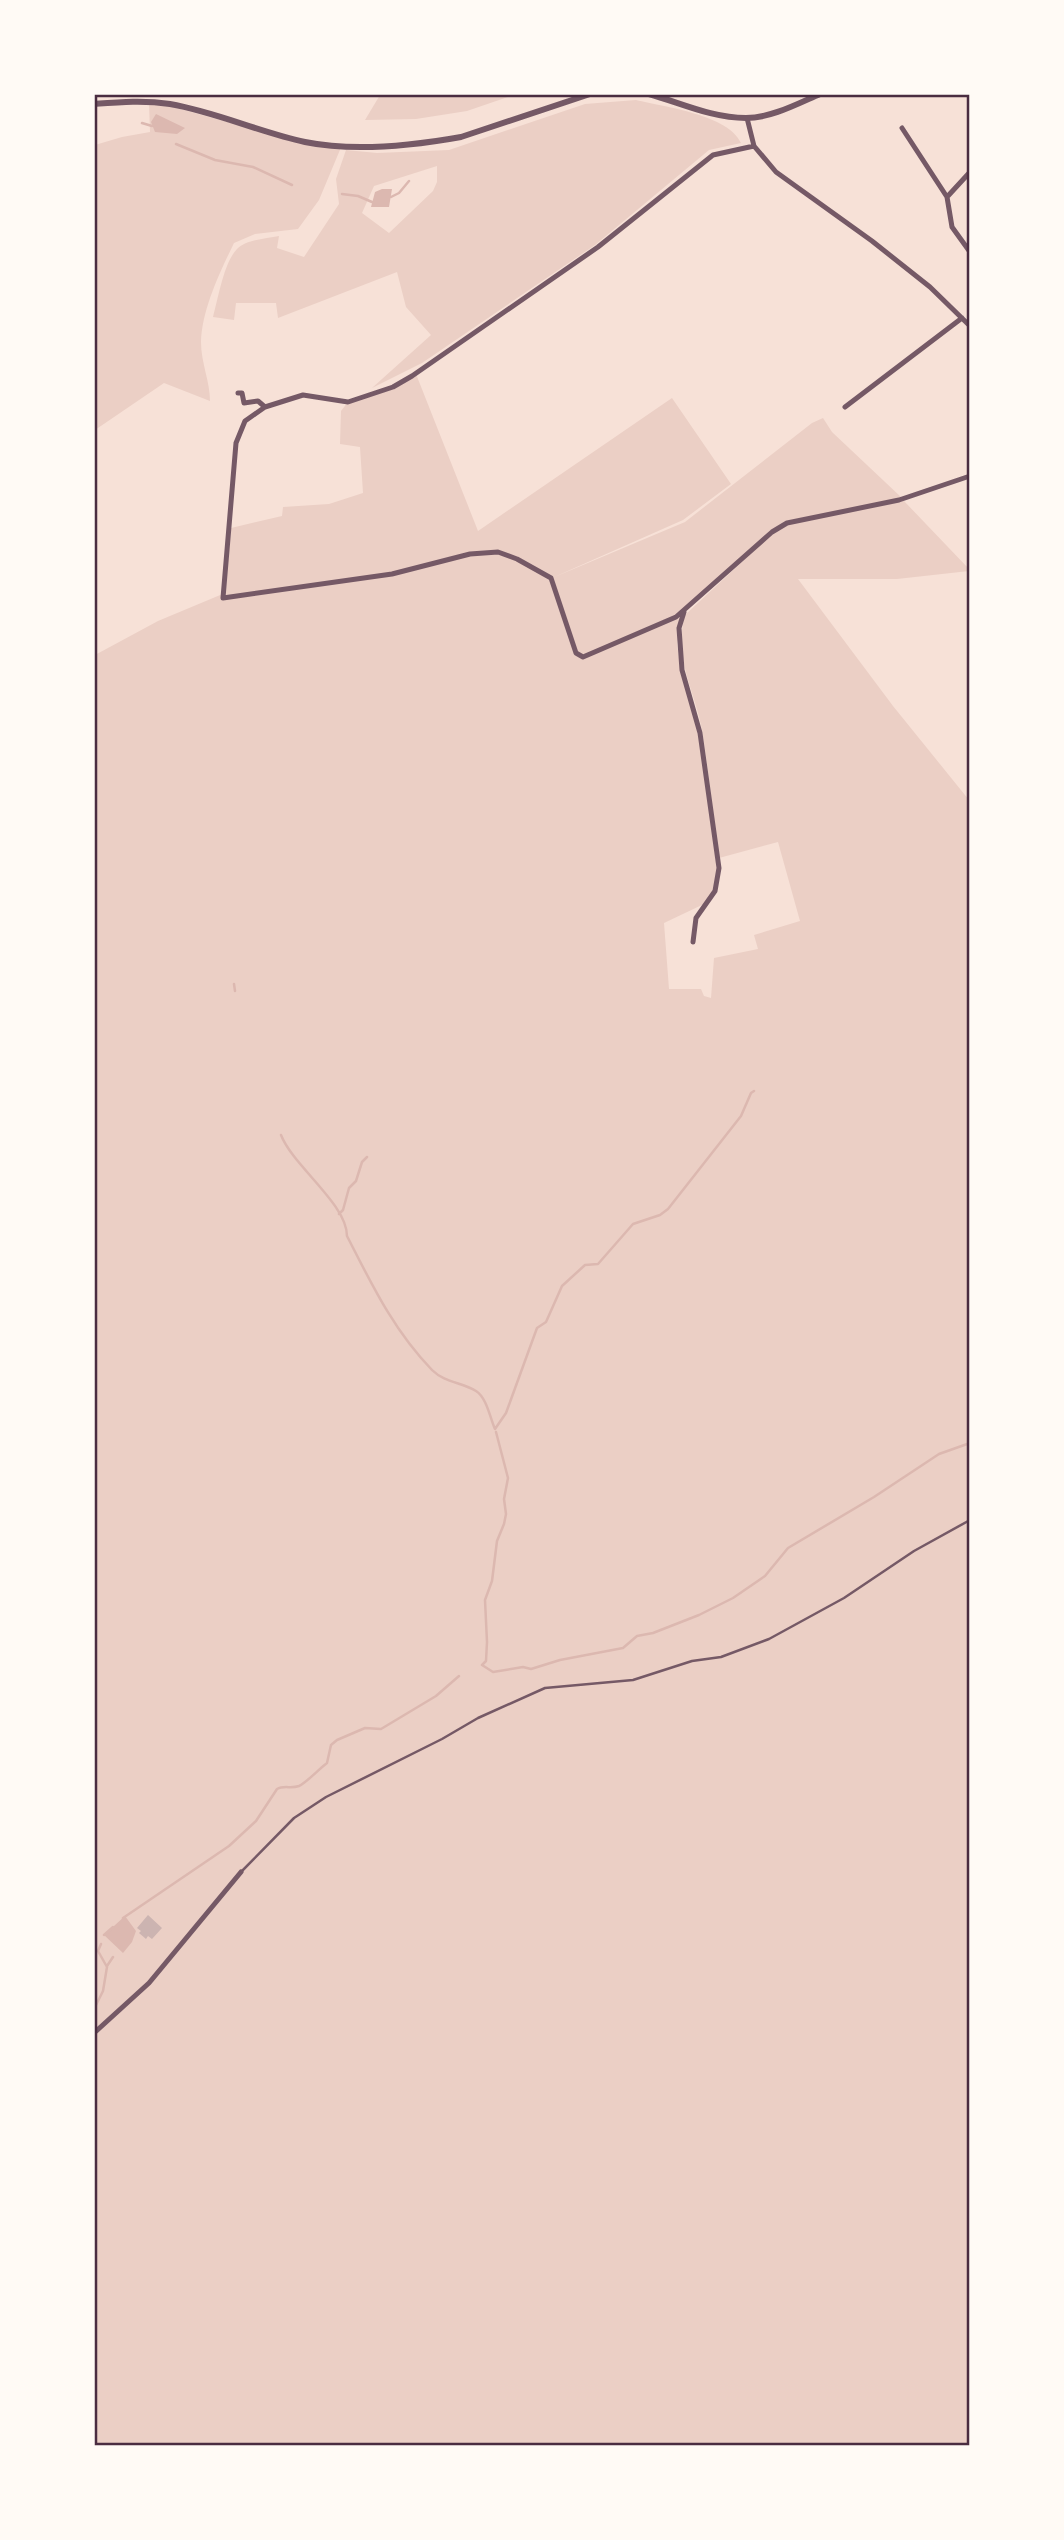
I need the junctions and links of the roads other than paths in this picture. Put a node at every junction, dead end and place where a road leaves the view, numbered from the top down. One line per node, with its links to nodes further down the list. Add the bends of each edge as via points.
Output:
1 (590, 94): 4 (street, via 461,137 364,146 307,142 169,104)
2 (649, 94): 5 (street, via 714,115)
3 (820, 94): 5 (street)
4 (94, 104)
5 (747, 118): 7 (street)
6 (902, 128): 9 (street)
7 (754, 146): 11 (street, via 776,172 872,241); 14 (street, via 713,155 598,247 393,387 348,402 303,395)
8 (970, 172): 9 (street)
9 (947, 197): 10 (street, via 952,227)
10 (970, 251)
11 (962, 318): 12 (street); 15 (street)
12 (970, 326)
13 (238, 393): 14 (street, via 244,403 258,401)
14 (265, 407): 17 (street, via 245,421 236,443 223,598 392,574 498,551 551,578 576,653 583,657)
15 (845, 407)
16 (970, 476): 17 (street, via 899,500 787,523)
17 (684, 612): 18 (street, via 682,670 700,733 719,868 715,891 696,918)
18 (693, 942)
19 (970, 1520): 20 (lane, via 769,1639 633,1680 545,1688 523,1696 326,1797 293,1818)
20 (241, 1872): 21 (street, via 149,1983)
21 (94, 2033)

